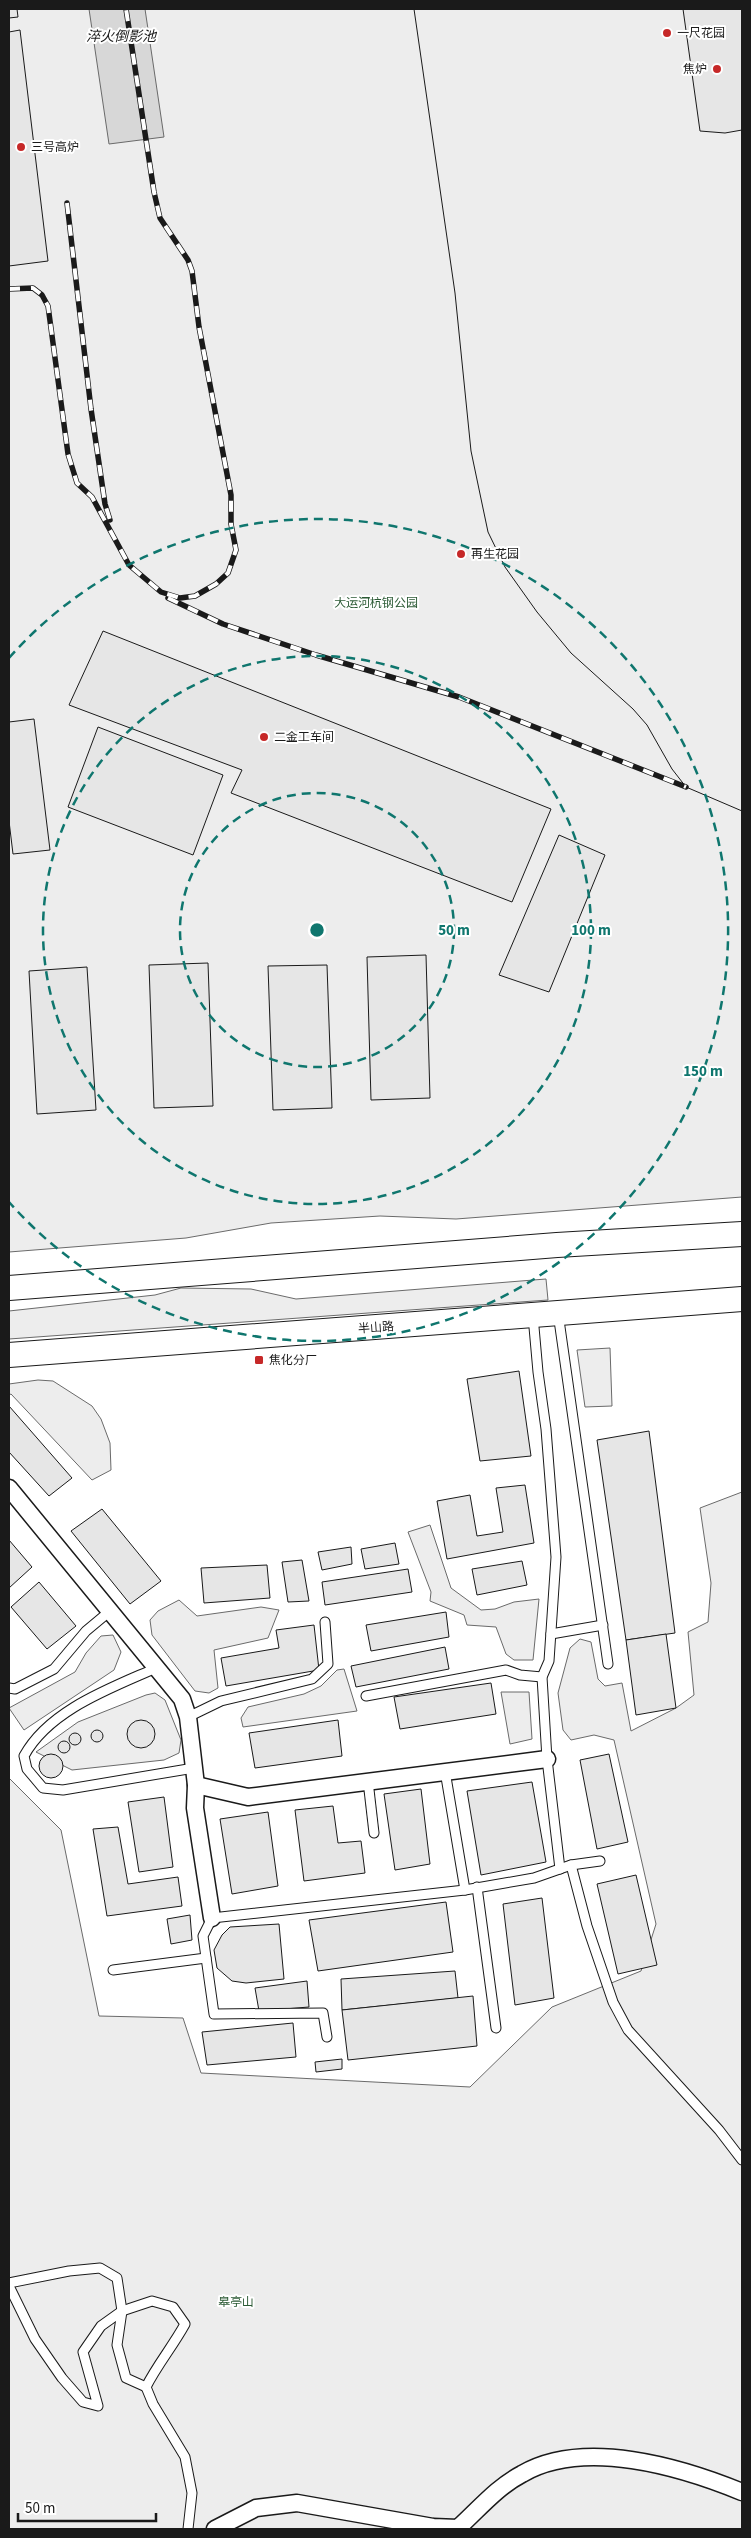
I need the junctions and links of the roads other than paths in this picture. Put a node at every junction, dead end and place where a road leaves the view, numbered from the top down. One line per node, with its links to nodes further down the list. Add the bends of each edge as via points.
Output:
1 (742, 1234): 2 (main road, via 557,1245)
2 (9, 1288)
3 (742, 1299): 4 (main road, 半山路)
4 (558, 1313): 5 (main road, 半山路); 10 (lane)
5 (533, 1314): 6 (main road, 半山路); 11 (lane, via 556,1557)
6 (9, 1355)
7 (9, 1488): 8 (street)
8 (110, 1611): 13 (street); 15 (lane, via 86,1631 54,1669 15,1689)
9 (325, 1622): 17 (lane, via 328,1664 312,1679 221,1701)
10 (603, 1625): 11 (lane); 12 (lane)
11 (551, 1634): 14 (lane, via 549,1661)
12 (608, 1664)
13 (156, 1668): 17 (street, via 182,1699); 19 (lane, via 81,1702 32,1740 24,1756 27,1769 43,1788 63,1790)
14 (542, 1677): 16 (lane, via 506,1670); 18 (lane)
15 (9, 1688)
16 (366, 1696)
17 (188, 1717): 19 (street)
18 (547, 1759): 20 (street); 26 (lane)
19 (194, 1768): 22 (street)
20 (445, 1771): 21 (street); 28 (lane)
21 (368, 1781): 22 (street, via 248,1797); 23 (lane)
22 (196, 1785): 29 (street, via 195,1808)
23 (374, 1833)
24 (600, 1861): 25 (lane)
25 (571, 1865): 26 (lane); 34 (lane, via 587,1926 610,1992 628,2030)
26 (560, 1869): 27 (lane, via 534,1878)
27 (477, 1887): 28 (lane); 32 (lane)
28 (465, 1890): 29 (lane)
29 (212, 1918): 30 (lane, via 203,1936)
30 (206, 1958): 31 (lane); 33 (lane, via 214,2014 324,2013)
31 (113, 1970)
32 (496, 2028)
33 (327, 2037)
34 (742, 2160)
35 (9, 2284): 36 (lane, via 100,2268 117,2278); 36 (lane, via 35,2339 62,2378 82,2402 98,2406 83,2352 101,2326)
36 (122, 2311): 37 (lane, via 117,2346 126,2378); 37 (lane, via 152,2301 173,2307 185,2324 154,2370)
37 (146, 2388): 39 (lane, via 185,2457 192,2493)
38 (742, 2492): 40 (street, via 634,2460 584,2457 553,2462 523,2473 496,2491 458,2528 434,2527 297,2503 256,2508)
39 (188, 2529)
40 (215, 2529)

